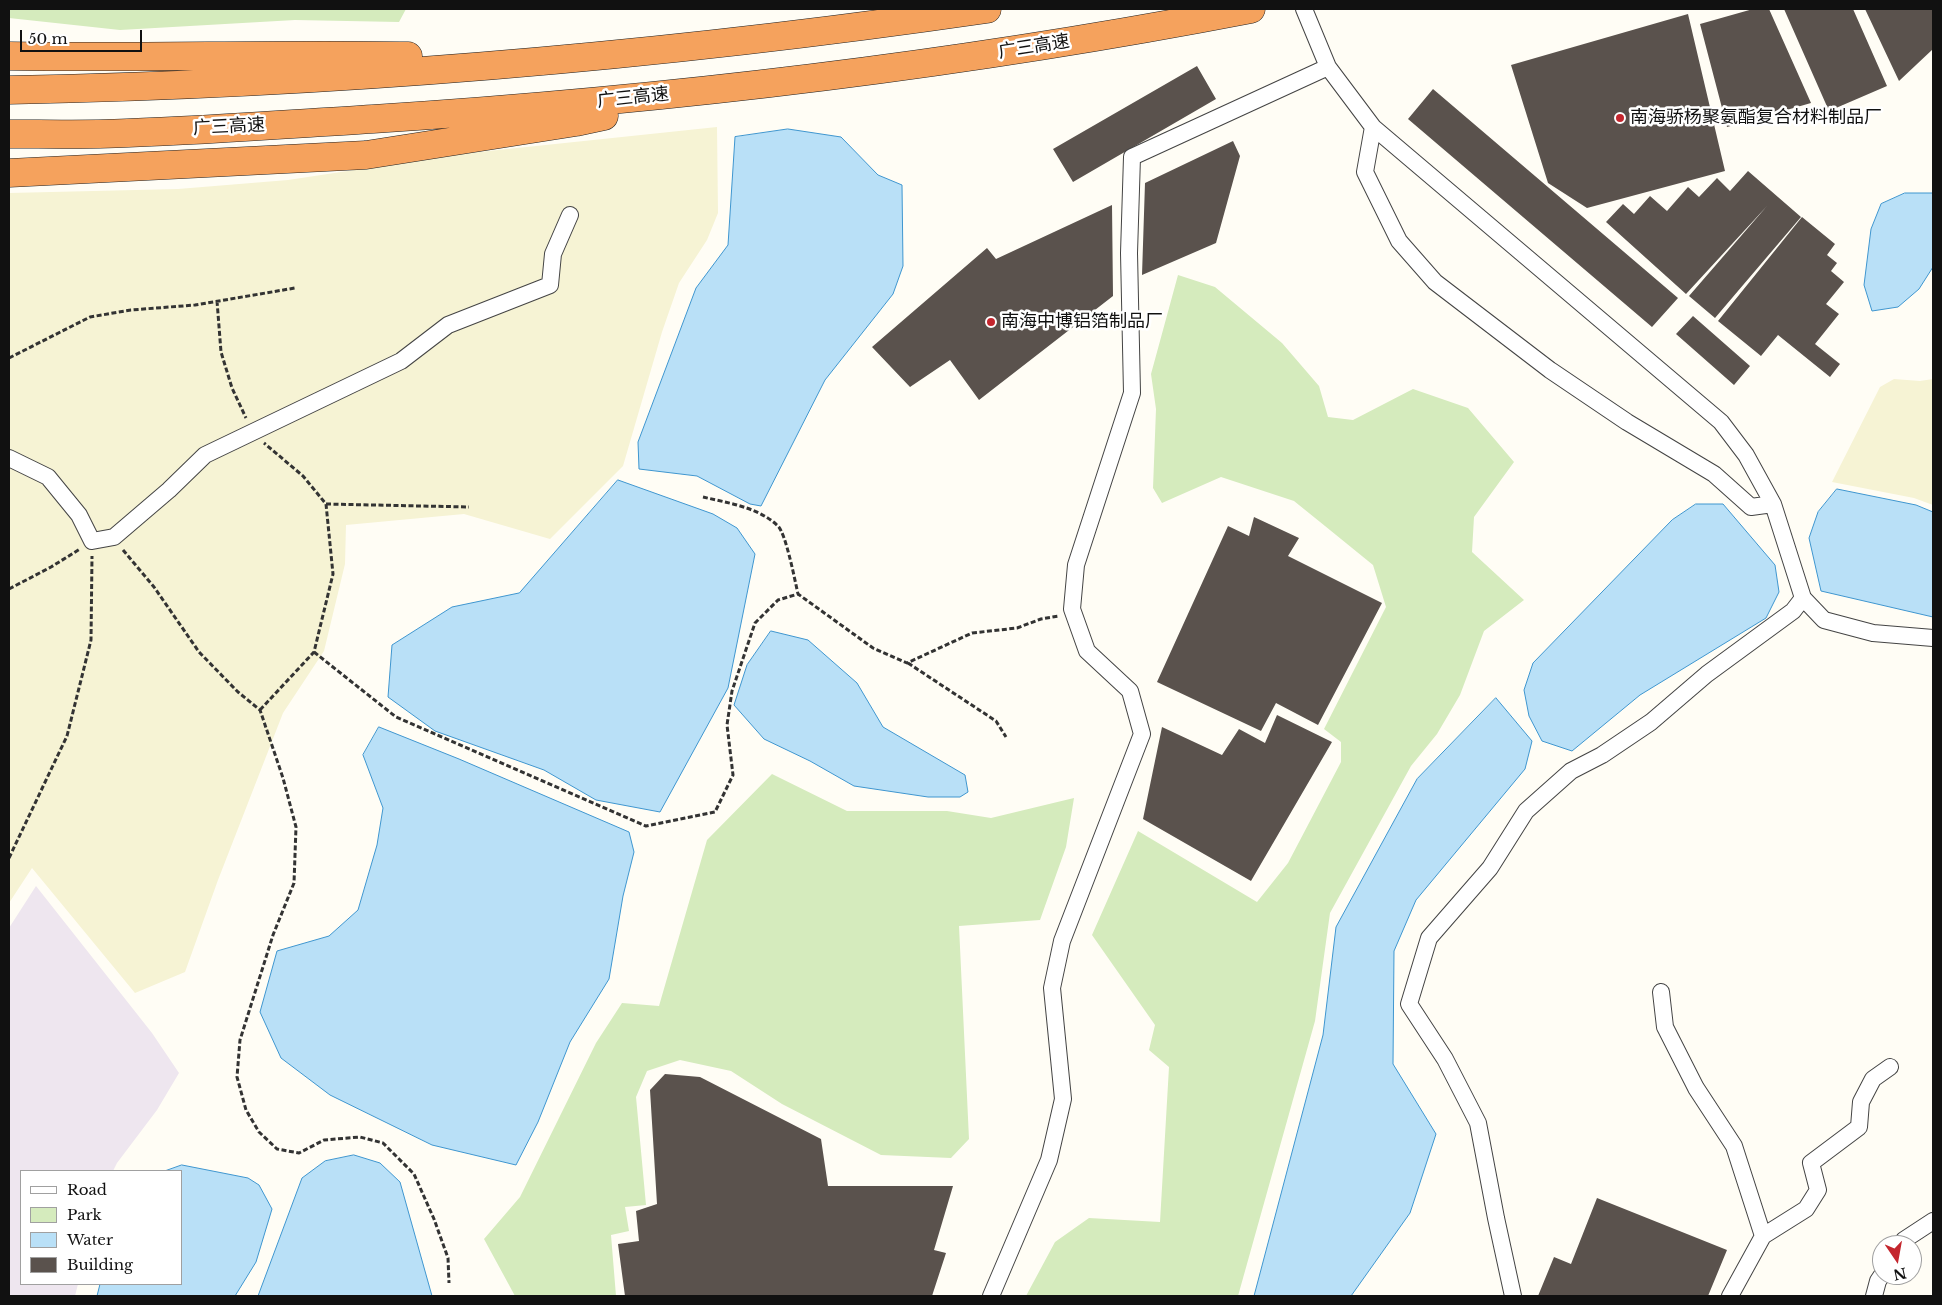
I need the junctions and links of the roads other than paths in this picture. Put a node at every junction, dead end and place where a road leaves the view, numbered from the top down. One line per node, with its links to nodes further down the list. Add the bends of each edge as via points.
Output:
1 (987, 9): 5 (highway, via 740,42)
2 (1251, 9): 7 (highway, 广三高速, via 903,67)
3 (1304, 9): 6 (street)
4 (9, 56): 5 (highway)
5 (597, 57): 8 (highway, via 448,70 158,87)
6 (1328, 67): 9 (street); 22 (street, via 1132,157 1132,393 1076,565 1072,609 1087,651 1130,691 1142,734 1062,941 1052,988 1063,1099 1049,1160)
7 (726, 88): 10 (highway, 广三高速, via 436,115 126,133); 11 (highway, via 576,122 366,155)
8 (9, 90)
9 (1373, 127): 14 (street, via 1721,422 1746,455); 14 (street, via 1365,172 1399,241 1435,282 1566,380 1658,442 1714,474 1751,507)
10 (9, 134)
11 (9, 173)
12 (570, 215): 13 (street, via 553,254 550,284 448,325 401,361 205,455 114,537 92,541 79,515 48,477)
13 (9, 458)
14 (1773, 504): 15 (street)
15 (1803, 598): 16 (street, via 1824,620 1873,633); 23 (street, via 1793,611 1707,674 1651,722 1602,755 1571,771 1526,811 1490,868 1429,938 1409,1004 1445,1059 1478,1123)
16 (1933, 638)
17 (1660, 992): 21 (street, via 1665,1027 1696,1088 1734,1146)
18 (1890, 1067): 21 (street, via 1874,1079 1865,1094 1861,1102 1859,1127 1811,1163 1818,1190 1806,1210)
19 (1933, 1221): 20 (street)
20 (1912, 1235)
21 (1763, 1236): 24 (street)
22 (991, 1296)
23 (1513, 1296)
24 (1730, 1296)

